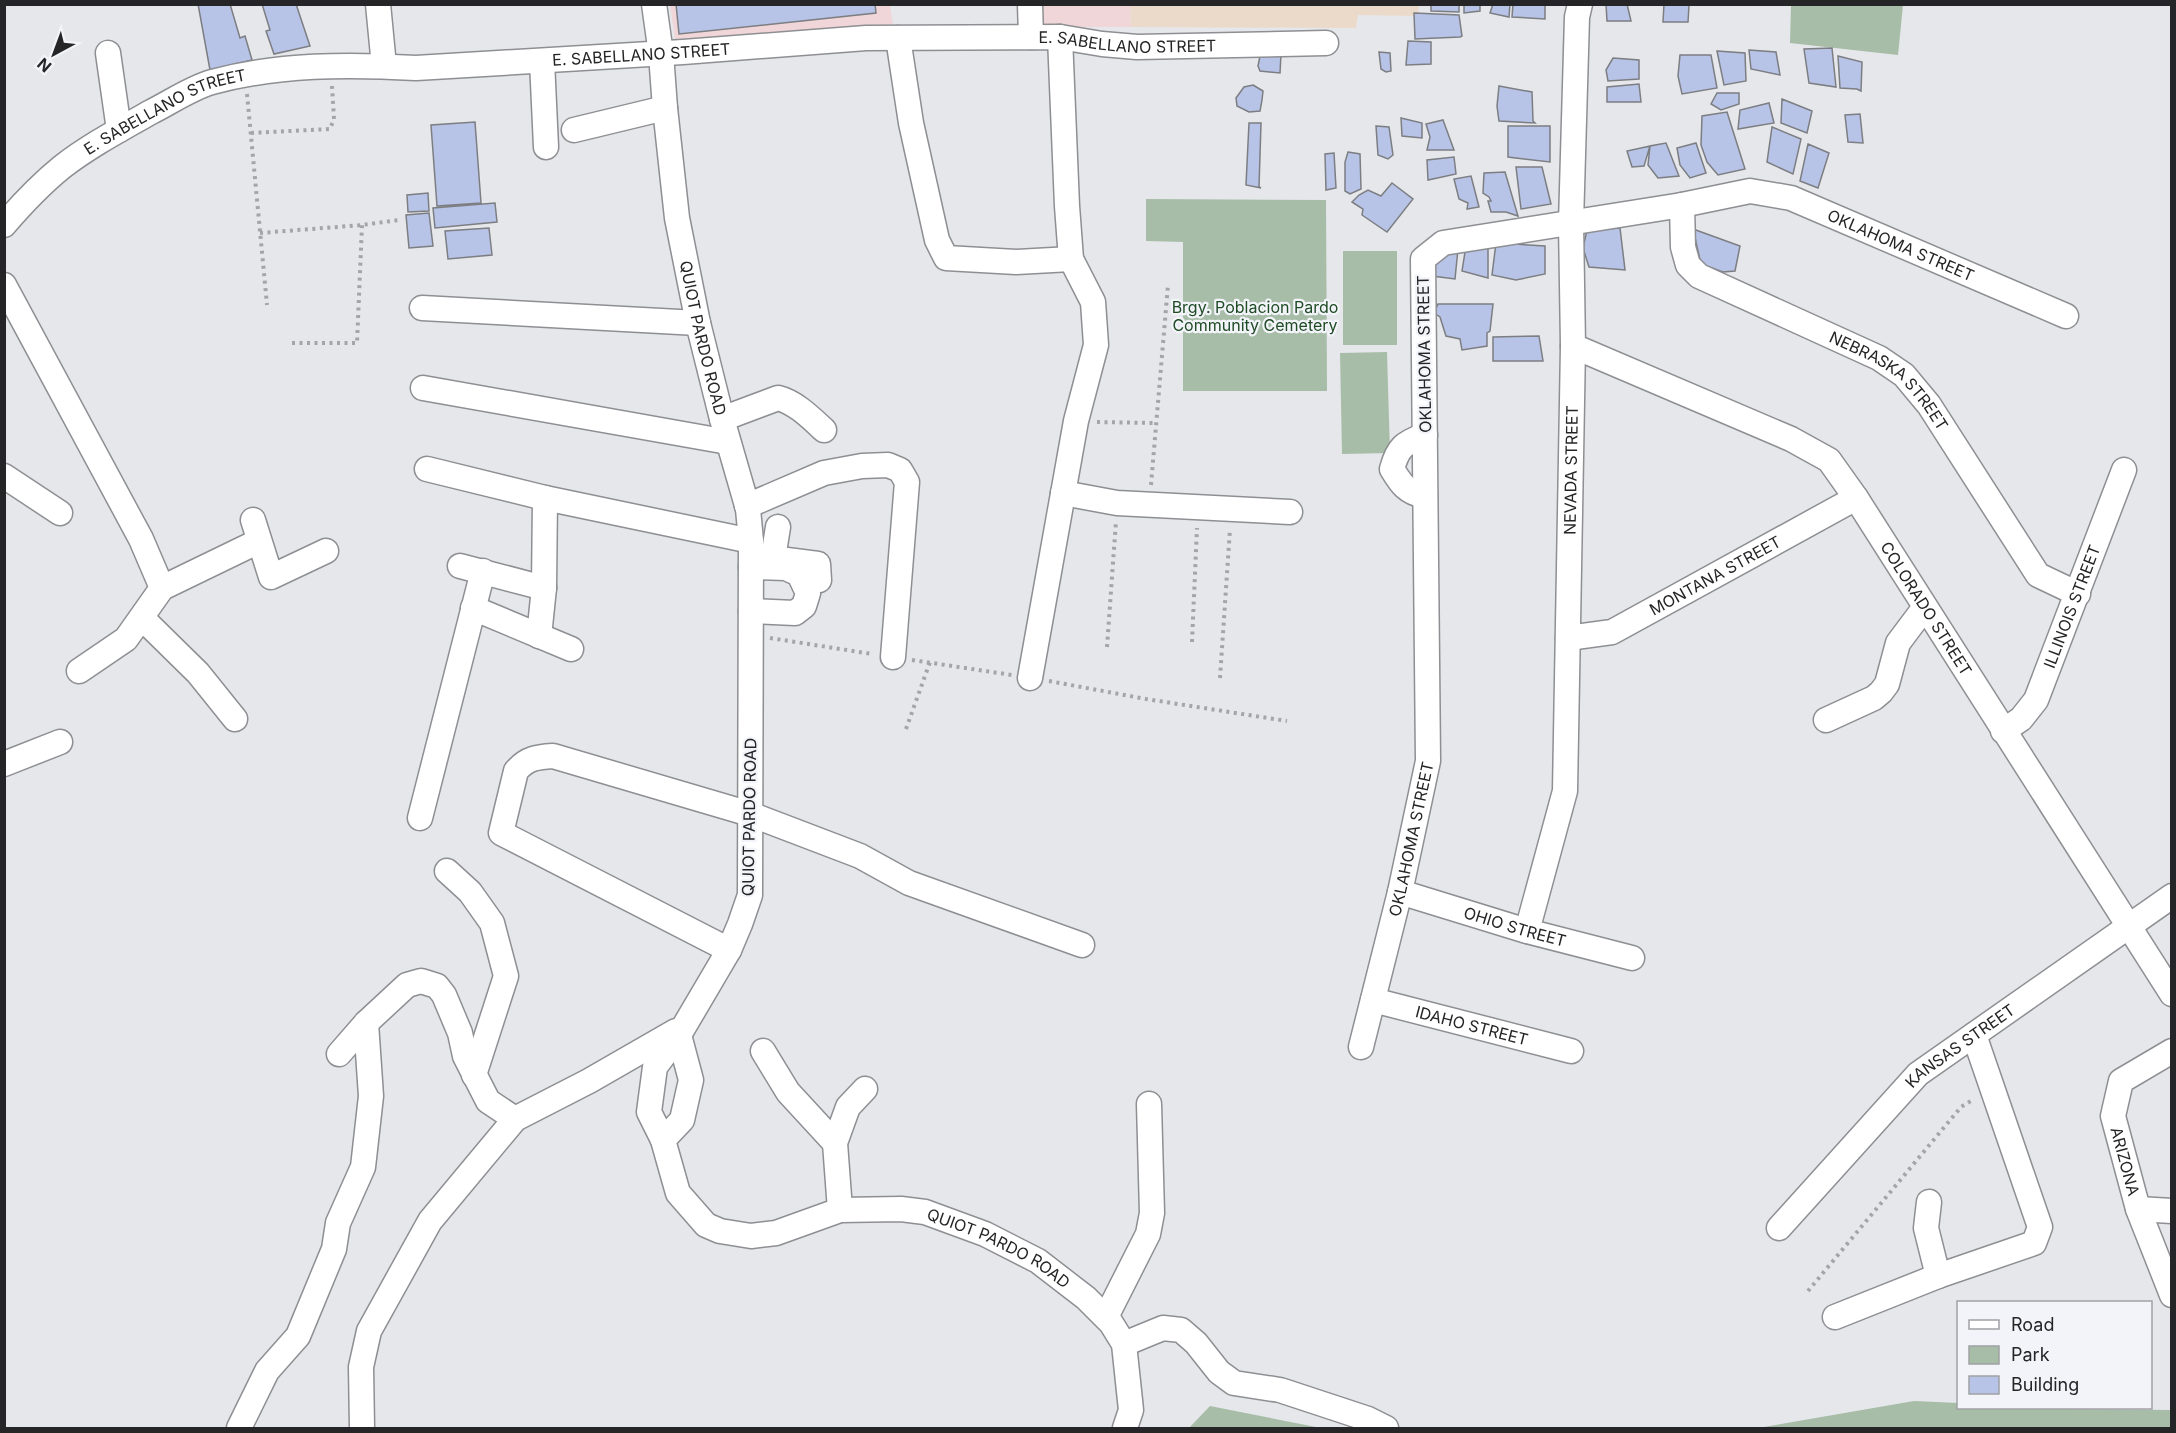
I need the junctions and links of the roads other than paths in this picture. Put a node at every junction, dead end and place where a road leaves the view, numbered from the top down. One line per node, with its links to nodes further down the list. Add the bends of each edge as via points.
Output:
1 (378, 4): 12 (street)
2 (654, 4): 10 (street, QUIOT PARDO ROAD)
3 (1030, 4): 5 (street)
4 (1580, 4): 18 (street, NEVADA STREET, via 1576,17)
5 (1031, 37): 6 (street, E. SABELLANO STREET); 7 (street, E. SABELLANO STREET)
6 (1060, 37): 8 (street, E. SABELLANO STREET, via 1137,47); 20 (street)
7 (898, 38): 10 (street, E. SABELLANO STREET); 20 (street, via 911,123 937,240 946,258 1016,262)
8 (1326, 43)
9 (108, 53): 14 (street)
10 (661, 54): 11 (street, E. SABELLANO STREET); 13 (street, QUIOT PARDO ROAD)
11 (542, 61): 12 (street, E. SABELLANO STREET, via 416,68); 16 (street)
12 (384, 66): 14 (street, E. SABELLANO STREET, via 282,68 211,82)
13 (665, 108): 15 (street); 24 (street, QUIOT PARDO ROAD, via 677,218)
14 (119, 130): 19 (street, E. SABELLANO STREET, via 63,167)
15 (574, 130)
16 (546, 147)
17 (1682, 205): 18 (street, OKLAHOMA STREET); 23 (street, OKLAHOMA STREET, via 1750,191 1791,198); 46 (street, NEBRASKA STREET, via 1683,247 1688,265 1699,276 1880,358 1904,375 1929,405 2038,575)
18 (1571, 222): 25 (street, NEVADA STREET); 29 (street, OKLAHOMA STREET, via 1443,243 1423,259)
19 (4, 225)
20 (1071, 259): 33 (street, via 1093,302 1096,345)
21 (4, 285): 44 (street, via 141,539)
22 (422, 308): 24 (street)
23 (2066, 316)
24 (699, 323): 27 (street, QUIOT PARDO ROAD)
25 (1573, 346): 36 (street, COLORADO STREET, via 1791,439 1829,460); 52 (street, NEVADA STREET)
26 (423, 388): 27 (street)
27 (725, 430): 28 (street, via 777,398 792,404); 37 (street, QUIOT PARDO ROAD)
28 (824, 430)
29 (1425, 435): 34 (street, OKLAHOMA STREET); 34 (street, via 1406,442 1395,455 1392,469 1412,494)
30 (427, 469): 35 (street)
31 (2124, 470): 46 (street, ILLINOIS STREET)
32 (4, 476): 39 (street)
33 (1063, 493): 38 (street, via 1117,503); 56 (street)
34 (1425, 495): 65 (street, OKLAHOMA STREET, via 1428,761)
35 (545, 498): 42 (street); 45 (street)
36 (1856, 498): 47 (street, COLORADO STREET); 52 (street, MONTANA STREET, via 1612,632)
37 (747, 506): 42 (street, QUIOT PARDO ROAD); 54 (street, via 825,473 862,466 888,465 900,470 907,482)
38 (1290, 512)
39 (60, 513)
40 (778, 527): 42 (street)
41 (326, 551): 44 (street, via 271,577 256,530)
42 (757, 555): 43 (street, via 818,564); 49 (street, QUIOT PARDO ROAD); 49 (street, via 799,574 808,592 804,606 795,613)
43 (819, 580)
44 (162, 588): 50 (street)
45 (544, 588): 48 (street, via 471,568); 51 (street)
46 (2078, 594): 59 (street, ILLINOIS STREET, via 2036,700 2021,719)
47 (1925, 607): 58 (street, via 1898,643 1887,684 1881,692); 59 (street, COLORADO STREET)
48 (473, 608): 51 (street); 63 (street)
49 (751, 611): 62 (street, QUIOT PARDO ROAD)
50 (142, 618): 55 (street, via 126,639); 57 (street, via 198,673)
51 (539, 636): 53 (street)
52 (1568, 638): 68 (street, NEVADA STREET, via 1565,792)
53 (571, 649)
54 (893, 657)
55 (79, 671)
56 (1030, 678)
57 (235, 719)
58 (1826, 720)
59 (2003, 731): 67 (street, COLORADO STREET)
60 (60, 742): 61 (street)
61 (4, 764)
62 (750, 814): 69 (street, via 860,856 909,883); 70 (street, QUIOT PARDO ROAD, via 750,895); 70 (street, via 553,756 533,758 516,771 501,833)
63 (420, 818)
64 (447, 871): 82 (street, via 470,892 492,923 506,976)
65 (1400, 892): 68 (street, OHIO STREET); 73 (street, OKLAHOMA STREET)
66 (2172, 896): 67 (street, KANSAS STREET)
67 (2128, 927): 72 (street, COLORADO STREET); 76 (street, KANSAS STREET)
68 (1527, 931): 71 (street, OHIO STREET)
69 (1082, 945)
70 (729, 950): 75 (street, QUIOT PARDO ROAD)
71 (1632, 958)
72 (2172, 994)
73 (1373, 1000): 77 (street, OKLAHOMA STREET); 79 (street, IDAHO STREET)
74 (366, 1023): 81 (street); 82 (street, via 407,985 422,981 437,986 460,1033); 98 (street, via 371,1096 363,1167 338,1223 334,1249 298,1336 267,1371)
75 (680, 1032): 85 (street); 86 (street, via 691,1080 682,1120); 86 (street, QUIOT PARDO ROAD, via 655,1067 649,1112)
76 (1974, 1035): 92 (street, KANSAS STREET, via 1918,1074); 93 (street, via 2040,1227 2034,1243)
77 (1361, 1047)
78 (763, 1051): 87 (street, via 788,1092)
79 (1571, 1051)
80 (2172, 1051): 89 (street, ARIZONA, via 2121,1081 2116,1098 2113,1116)
81 (339, 1054)
82 (474, 1075): 85 (street, via 488,1101)
83 (865, 1089): 87 (street, via 848,1107)
84 (1149, 1104): 95 (street, via 1152,1213 1148,1234)
85 (516, 1119): 99 (street, via 430,1221 369,1331 362,1367)
86 (663, 1140): 90 (street, QUIOT PARDO ROAD, via 678,1193 706,1225 720,1231 752,1236 776,1233)
87 (835, 1143): 90 (street)
88 (1929, 1202): 93 (street, via 1926,1228)
89 (2138, 1209): 91 (street); 94 (street, ARIZONA)
90 (840, 1210): 95 (street, QUIOT PARDO ROAD, via 925,1212 985,1234 1038,1261)
91 (2172, 1211)
92 (1779, 1228)
93 (1938, 1276): 96 (street)
94 (2172, 1295)
95 (1106, 1317): 97 (street, QUIOT PARDO ROAD)
96 (1835, 1317)
97 (1124, 1344): 100 (street, QUIOT PARDO ROAD, via 1131,1410); 101 (street, via 1163,1328 1181,1330 1234,1383 1280,1390)
98 (239, 1428)
99 (362, 1428)
100 (1125, 1428)
101 (1386, 1428)

